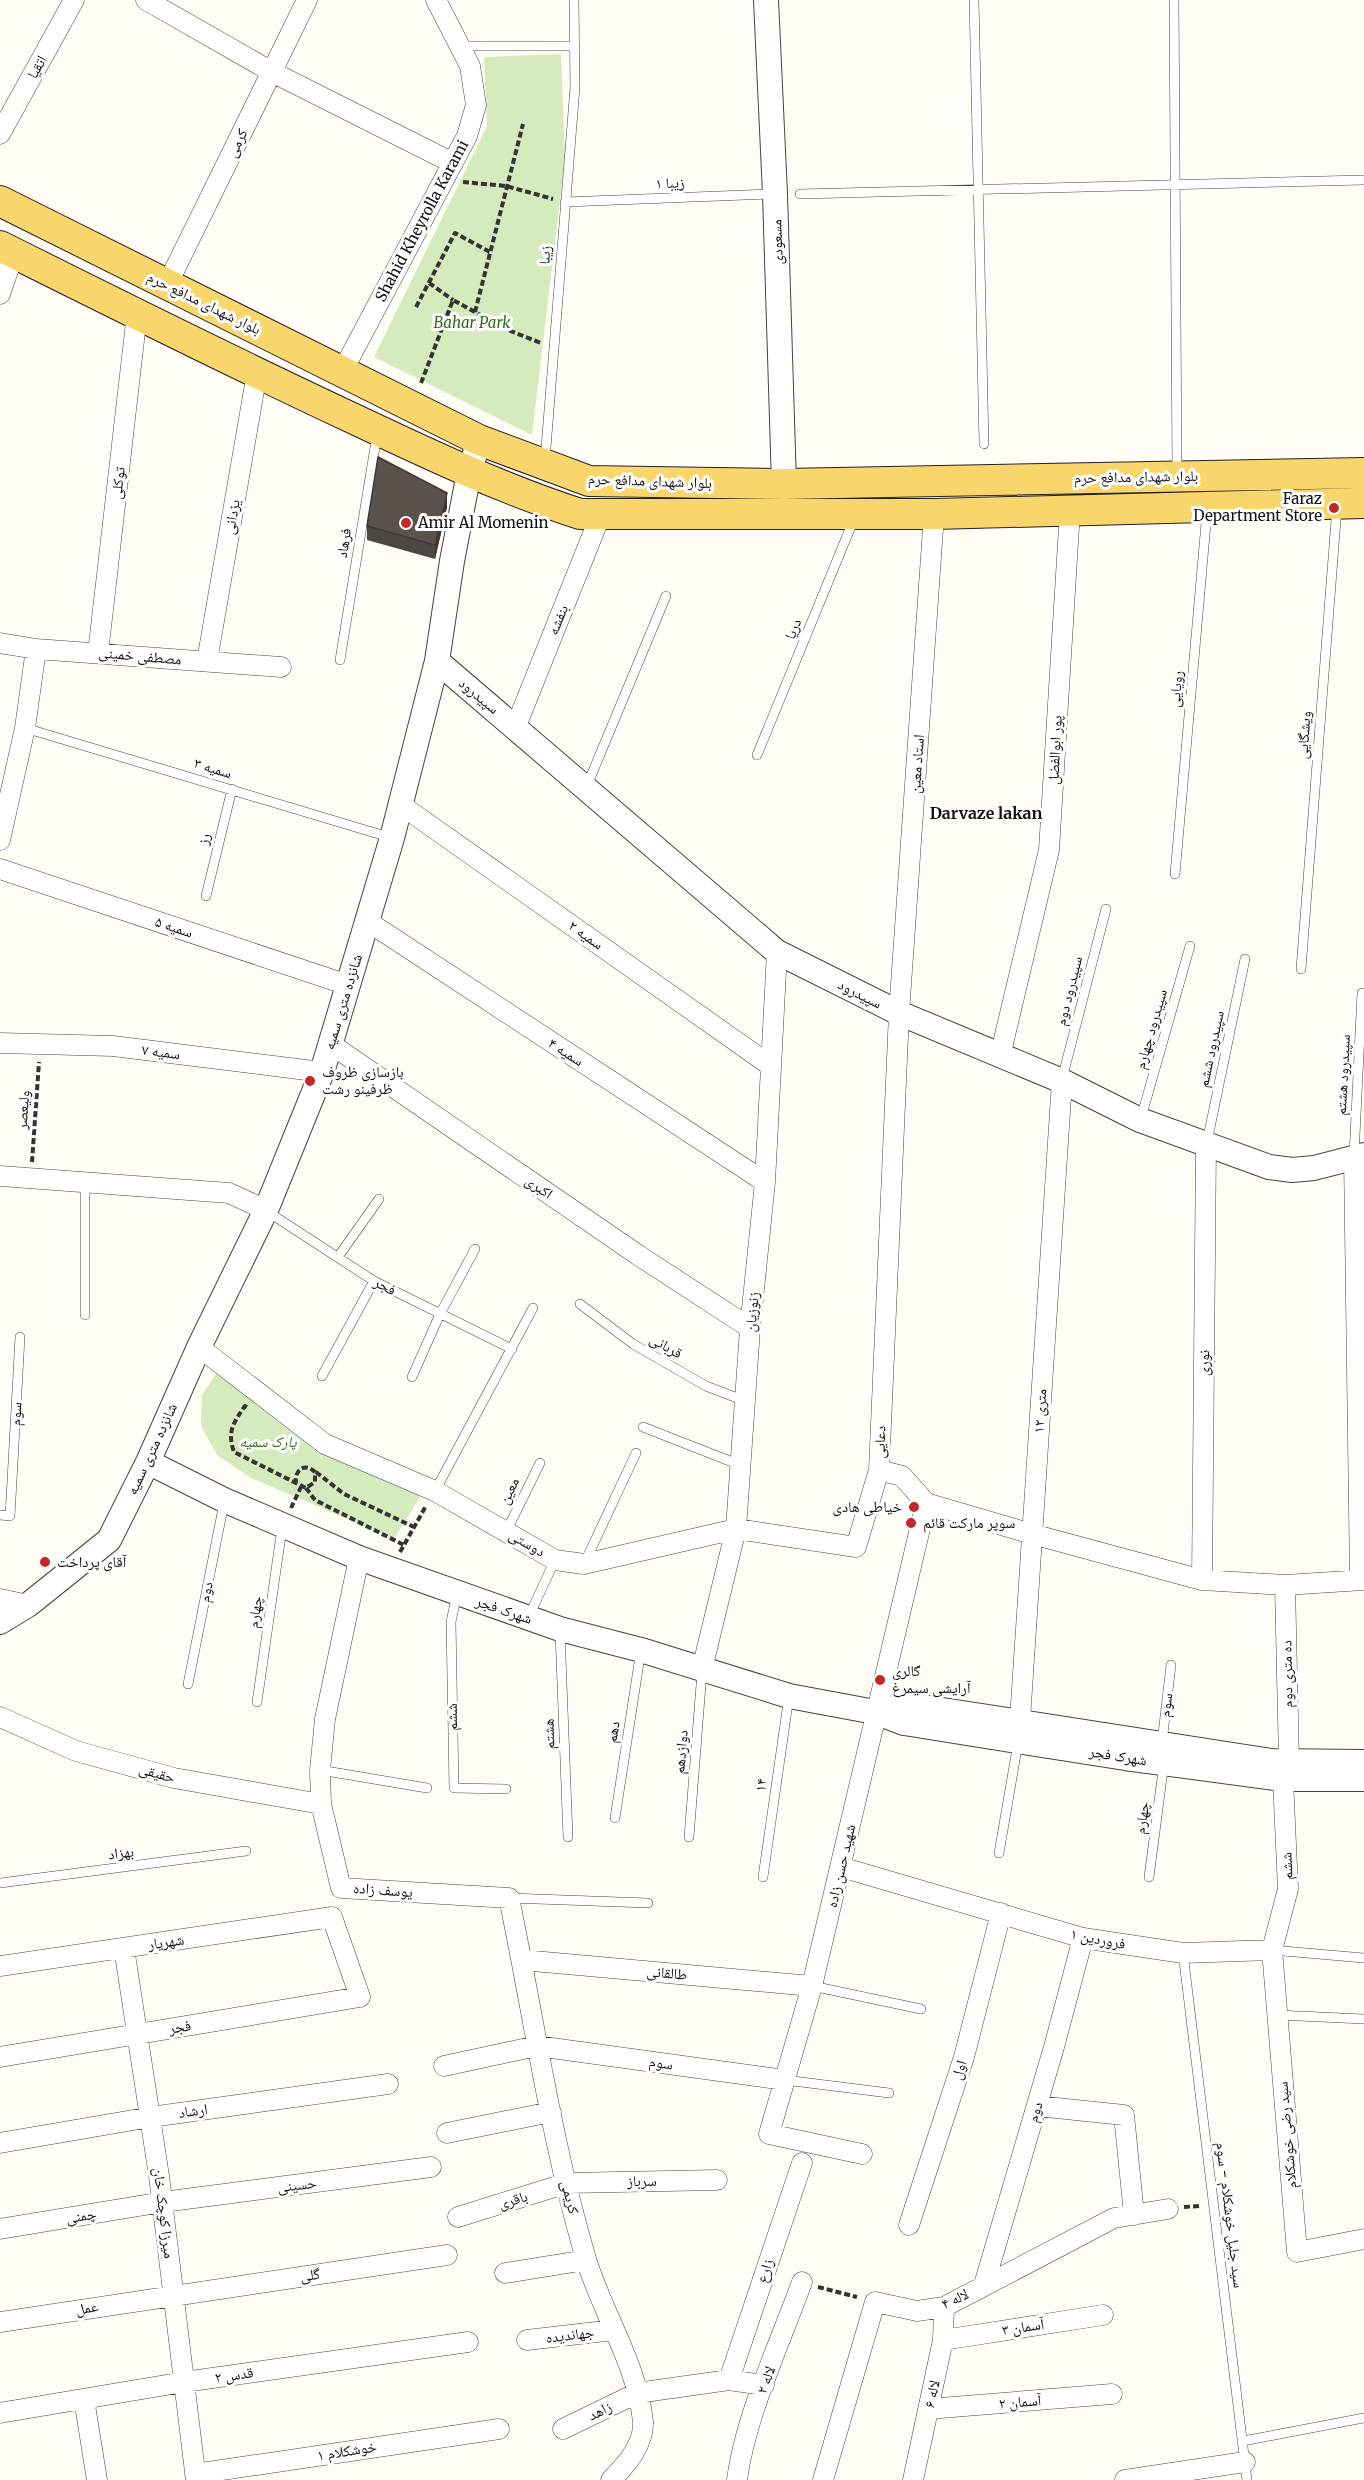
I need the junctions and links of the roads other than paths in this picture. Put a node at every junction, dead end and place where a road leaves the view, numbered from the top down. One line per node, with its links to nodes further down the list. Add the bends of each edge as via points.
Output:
1 (74, 0): 12 (street, اتقیا)
2 (146, 0): 11 (street)
3 (307, 0): 11 (street, کرمی)
4 (436, 0): 9 (street, Shahid Kheyrolla Karami)
5 (574, 0): 10 (lane, زیبا)
6 (766, 0): 17 (street, مسعودی)
7 (974, 0): 16 (lane)
8 (1174, 0): 15 (lane)
9 (460, 46): 10 (lane); 13 (street, Shahid Kheyrolla Karami, via 470,66 476,105 467,136)
10 (574, 46): 20 (lane, زیبا, via 575,87)
11 (272, 72): 13 (street); 22 (street, کرمی)
12 (0, 134)
13 (449, 171): 25 (street, Shahid Kheyrolla Karami)
14 (1364, 180): 15 (lane)
15 (1175, 183): 16 (lane); 33 (lane)
16 (978, 189): 18 (lane); 29 (lane)
17 (775, 194): 20 (lane, زیبا ۱); 34 (street, مسعودی)
18 (800, 194)
19 (0, 201): 22 (main road, بلوار شهدای مدافع حرم)
20 (565, 202): 30 (lane, زیبا)
21 (7, 249): 23 (street); 24 (main road, بلوار شهدای مدافع حرم)
22 (167, 285): 25 (main road, بلوار شهدای مدافع حرم)
23 (0, 294)
24 (137, 314): 26 (main road, بلوار شهدای مدافع حرم); 46 (street, توکلی)
25 (342, 372): 28 (main road, بلوار شهدای مدافع حرم)
26 (257, 373): 27 (main road, بلوار شهدای مدافع حرم); 48 (street, یزدانی)
27 (377, 430): 32 (main road, بلوار شهدای مدافع حرم); 47 (lane, فرهاد)
28 (479, 440): 30 (main road, بلوار شهدای مدافع حرم); 32 (street, شانزده متری سمیه)
29 (984, 444)
30 (544, 466): 34 (main road, بلوار شهدای مدافع حرم, via 589,481)
31 (1364, 473): 33 (main road, بلوار شهدای مدافع حرم)
32 (470, 474): 35 (main road, بلوار شهدای مدافع حرم); 36 (street, شانزده متری سمیه)
33 (1177, 477): 34 (main road, بلوار شهدای مدافع حرم)
34 (784, 484)
35 (497, 485): 36 (street, via 476,492); 40 (main road, بلوار شهدای مدافع حرم, via 580,514)
36 (464, 502): 49 (street, شانزده متری سمیه)
37 (1351, 503): 38 (main road, بلوار شهدای مدافع حرم); 67 (lane, ویشگایی)
38 (1207, 507): 39 (main road, بلوار شهدای مدافع حرم); 60 (lane, رویایی)
39 (1070, 510): 42 (main road, بلوار شهدای مدافع حرم); 73 (street, پور ابوالفضل, via 1049,850)
40 (601, 514): 41 (main road, بلوار شهدای مدافع حرم); 51 (street, بنفشه)
41 (856, 514): 42 (main road, بلوار شهدای مدافع حرم); 53 (lane, دریا)
42 (934, 514): 70 (street, استاد معین)
43 (666, 596): 55 (lane)
44 (0, 644): 45 (street, مصطفی خمینی)
45 (36, 649): 46 (street, مصطفی خمینی); 52 (street)
46 (98, 652): 48 (street, مصطفی خمینی)
47 (340, 660)
48 (207, 661): 50 (street, مصطفی خمینی)
49 (437, 661): 51 (street, سپیدرود); 56 (street, شانزده متری سمیه)
50 (281, 668)
51 (516, 726): 55 (street, سپیدرود)
52 (25, 728): 54 (lane, سمیه ۳); 58 (street)
53 (757, 755)
54 (232, 789): 57 (lane, سمیه ۳); 61 (lane, رز)
55 (586, 789): 65 (street, سپیدرود)
56 (401, 805): 57 (street, شانزده متری سمیه); 74 (street, سمیه ۲)
57 (392, 838): 63 (street, شانزده متری سمیه)
58 (0, 840)
59 (0, 869): 68 (street, سمیه ۵)
60 (1175, 874)
61 (206, 896)
62 (1106, 909): 76 (lane, سپیدرود دوم)
63 (367, 921): 68 (street, شانزده متری سمیه); 82 (street, سمیه ۴)
64 (1190, 946): 77 (lane, سپیدرود چهارم)
65 (777, 952): 70 (street, سپیدرود); 74 (street, زنوزیان)
66 (1245, 959): 78 (lane, سپیدرود ششم)
67 (1301, 969)
68 (348, 985): 72 (street, شانزده متری سمیه)
69 (1362, 993): 79 (lane, سپیدرود هشتم)
70 (899, 1013): 73 (street, سپیدرود); 104 (street, دعایی)
71 (0, 1042): 75 (street, سمیه ۷, via 113,1046)
72 (329, 1043): 75 (street, شانزده متری سمیه); 92 (street, اکبری)
73 (1000, 1056): 76 (street, سپیدرود)
74 (771, 1066): 82 (street, زنوزیان)
75 (322, 1072): 84 (street, شانزده متری سمیه)
76 (1062, 1081): 77 (street, سپیدرود); 112 (street, ۱۲ متری)
77 (1140, 1120): 78 (street, سپیدرود)
78 (1206, 1145): 79 (street, سپیدرود, via 1269,1167 1292,1170); 116 (street, نوری)
79 (1359, 1157): 117 (street)
80 (0, 1176): 81 (street)
81 (85, 1181): 84 (street, via 229,1193); 91 (lane)
82 (765, 1182): 92 (street, زنوزیان)
83 (380, 1199): 86 (lane)
84 (266, 1210): 86 (lane, فجر); 94 (street, شانزده متری سمیه)
85 (475, 1249): 90 (lane)
86 (338, 1257): 87 (lane, فجر)
87 (374, 1281): 90 (lane, فجر); 96 (lane)
88 (580, 1304): 98 (lane, قربانی, via 633,1344 706,1386)
89 (533, 1308): 95 (lane)
90 (440, 1314): 95 (lane, فجر); 97 (lane)
91 (85, 1315)
92 (750, 1328): 98 (street, زنوزیان)
93 (20, 1337): 108 (lane, سوم, via 10,1516)
94 (199, 1347): 101 (street, شانزده متری سمیه); 105 (street, دوستی, via 325,1444)
95 (512, 1349): 105 (lane)
96 (322, 1376)
97 (412, 1377)
98 (745, 1401): 103 (street, زنوزیان)
99 (642, 1427): 103 (lane)
100 (636, 1454): 115 (lane)
101 (148, 1462): 106 (street, شهرک فجر); 121 (street, شانزده متری سمیه, via 109,1540)
102 (540, 1463): 111 (lane, معین)
103 (740, 1465): 110 (street, زنوزیان)
104 (879, 1470): 107 (street, دعایی, via 902,1476); 110 (street, دوستی, via 856,1547)
105 (435, 1491): 111 (street, دوستی)
106 (224, 1500): 109 (street, شهرک فجر); 128 (lane, دوم)
107 (926, 1503): 112 (street); 131 (street, شهید حسن زاده)
108 (0, 1515)
109 (283, 1525): 113 (street, شهرک فجر); 130 (lane, چهارم)
110 (736, 1529): 115 (street, دوستی); 127 (street, زنوزیان)
111 (506, 1532): 114 (street, دوستی)
112 (1032, 1534): 116 (street); 133 (street, ۱۲ متری)
113 (359, 1558): 119 (street, شهرک فجر); 136 (street, یوسف زاده, via 325,1719)
114 (555, 1560): 115 (street, دوستی); 122 (lane)
115 (584, 1564)
116 (1202, 1580): 118 (street)
117 (1362, 1580): 118 (street)
118 (1285, 1585): 137 (street, ده متری دوم)
119 (456, 1593): 122 (street, شهرک فجر); 140 (lane, ششم, via 451,1622 454,1788)
120 (0, 1599): 121 (street)
121 (28, 1605): 123 (street, شانزده متری سمیه)
122 (528, 1618): 124 (street, شهرک فجر)
123 (0, 1622)
124 (560, 1629): 125 (street, شهرک فجر); 143 (lane, هشتم)
125 (640, 1650): 127 (street, شهرک فجر); 142 (lane, دهم)
126 (1171, 1665): 134 (lane, سوم)
127 (702, 1669): 129 (street, شهرک فجر); 144 (lane, دوازدهم)
128 (188, 1684)
129 (789, 1696): 131 (street, شهرک فجر); 148 (lane, ۱۴)
130 (257, 1702)
131 (875, 1712): 133 (street, شهرک فجر, via 904,1724); 147 (street, شهید حسن زاده)
132 (0, 1717): 141 (street, حقیقی, via 76,1751 174,1778)
133 (1019, 1731): 134 (street, شهرک فجر); 146 (lane)
134 (1163, 1754): 137 (street, شهرک فجر); 149 (lane, چهارم)
135 (1364, 1762): 137 (street, شهرک فجر)
136 (320, 1770): 139 (lane); 141 (street, یوسف زاده)
137 (1286, 1771): 138 (street, شهرک فجر); 156 (street, ششم, via 1288,1889)
138 (1364, 1779)
139 (427, 1788)
140 (506, 1789)
141 (321, 1804): 151 (street, یوسف زاده, via 341,1888)
142 (615, 1818)
143 (568, 1837)
144 (689, 1837)
145 (246, 1851): 150 (lane, بهزاد)
146 (999, 1853)
147 (841, 1867): 153 (street, فروردین ۱); 161 (street, شهید حسن زاده)
148 (763, 1877)
149 (1149, 1877)
150 (0, 1883)
151 (509, 1898): 152 (lane); 159 (street, کریمی)
152 (648, 1903)
153 (1001, 1913): 154 (street, فروردین ۱); 187 (street, اول, via 964,2057)
154 (1083, 1938): 157 (street, فروردین ۱); 173 (street, دوم)
155 (124, 1948): 160 (street, شهریار); 162 (street, شهریار, via 332,1917); 166 (street, میرزا کوچک خان)
156 (1272, 1950): 157 (street, فروردین ۱); 158 (lane, فروردین ۱); 164 (street, سید رضی خوشکلام)
157 (1183, 1953): 214 (lane, سید جلیل خوشکلام - سوم)
158 (1364, 1958)
159 (522, 1960): 161 (street, طالقانی); 167 (street, کریمی)
160 (0, 1966)
161 (812, 1986): 163 (lane); 170 (street, شهید حسن زاده)
162 (360, 1997): 166 (street, فجر)
163 (921, 2009)
164 (1277, 2015): 165 (lane); 189 (street, سید رضی خوشکلام, via 1297,2252)
165 (1364, 2019)
166 (136, 2034): 168 (street, فجر); 175 (street, میرزا کوچک خان)
167 (537, 2046): 169 (street, سوم); 170 (street, سوم); 174 (street, کریمی)
168 (0, 2056)
169 (444, 2066)
170 (785, 2080): 172 (lane); 178 (street, شهید حسن زاده, via 769,2134)
171 (388, 2084): 175 (street, ارشاد)
172 (889, 2093)
173 (1037, 2106): 185 (street, via 1124,2115); 194 (street, دوم)
174 (551, 2112): 176 (street); 182 (street, کریمی)
175 (151, 2117): 177 (street, ارشاد); 183 (street, میرزا کوچک خان)
176 (447, 2133)
177 (0, 2143)
178 (862, 2154)
179 (802, 2163): 203 (street, زارع)
180 (431, 2167): 183 (street, حسینی)
181 (717, 2180): 182 (street, سرباز)
182 (567, 2183): 186 (street, باقری); 191 (street, کریمی)
183 (163, 2202): 188 (street, چمنی); 195 (street, میرزا کوچک خان)
184 (1168, 2209): 185 (street, لاله ۴)
185 (1134, 2215): 194 (street, لاله ۴, via 1114,2218)
186 (458, 2217)
187 (909, 2225)
188 (0, 2229)
189 (1364, 2240)
190 (447, 2255): 195 (street, گلی)
191 (586, 2260): 192 (street); 199 (street, کریمی)
192 (505, 2273)
193 (802, 2282): 205 (street, لاله ۲)
194 (984, 2285): 196 (street, لاله ۴)
195 (174, 2295): 198 (street, عمل); 204 (street, میرزا کوچک خان)
196 (944, 2307): 201 (street, لاله ۶); 220 (street, لاله ۴, via 917,2311 875,2301)
197 (1103, 2314): 201 (street, آسمان ۳)
198 (0, 2322)
199 (614, 2330): 200 (street, جهاندیده); 206 (street, کریمی)
200 (527, 2340)
201 (944, 2340): 209 (street, لاله ۶)
202 (468, 2342): 204 (street, قدس ۲)
203 (729, 2380): 205 (street, زاهد); 206 (street, زاهد)
204 (184, 2382): 208 (street, قدس ۲); 216 (street, میرزا کوچک خان)
205 (764, 2385): 219 (street, لاله ۲)
206 (637, 2393): 213 (street, زاهد); 218 (street, کریمی, via 643,2424 638,2445 628,2463)
207 (1112, 2394): 209 (street, آسمان ۲)
208 (84, 2399): 210 (street, قدس ۲); 217 (street)
209 (928, 2409): 221 (street, لاله ۶)
210 (0, 2413)
211 (1364, 2418): 214 (lane)
212 (499, 2429): 216 (street, خوشکلام ۱)
213 (563, 2429)
214 (1243, 2441): 215 (lane, سید جلیل خوشکلام - سوم)
215 (1246, 2471): 222 (street)
216 (196, 2477)
217 (97, 2480)
218 (611, 2480)
219 (737, 2480)
220 (823, 2480)
221 (913, 2480)
222 (1125, 2480)

